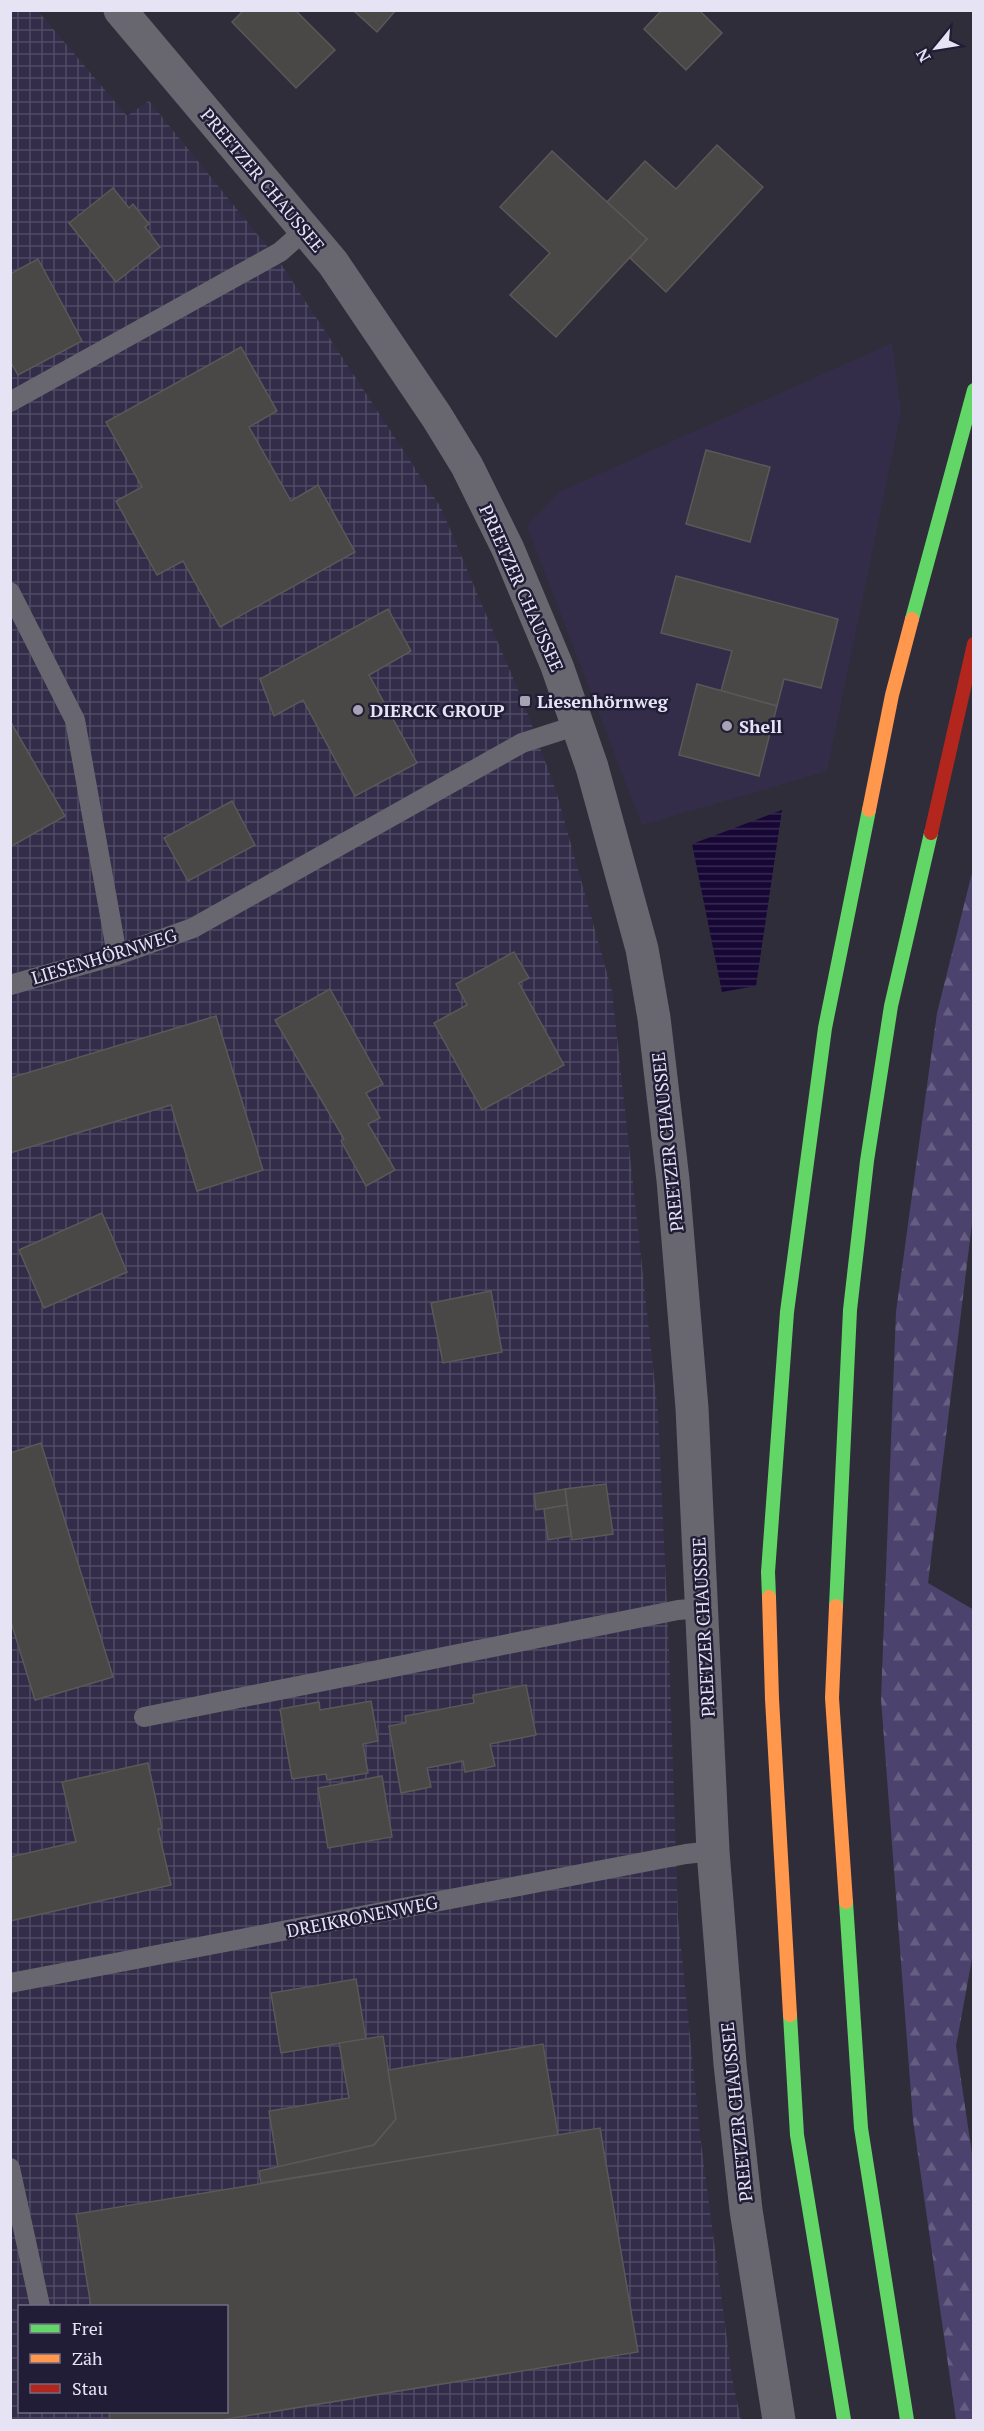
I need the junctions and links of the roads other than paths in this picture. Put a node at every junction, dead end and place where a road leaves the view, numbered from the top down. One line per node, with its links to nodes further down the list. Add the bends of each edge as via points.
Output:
1 (121, 11): 2 (street, PREETZER CHAUSSEE)
2 (305, 231): 4 (lane, via 280,252); 7 (street, PREETZER CHAUSSEE, via 333,263 467,466 508,549)
3 (974, 390): 17 (highway, via 892,695 825,1028 787,1312 768,1572 797,2135)
4 (10, 402)
5 (10, 592): 8 (lane, via 75,720)
6 (974, 644): 18 (highway, via 891,1006 867,1161 850,1310 832,1698 861,2128)
7 (578, 725): 8 (lane, LIESENHÖRNWEG, via 522,743 193,928); 10 (street, PREETZER CHAUSSEE, via 642,950 654,1018 673,1180)
8 (117, 955): 9 (lane, LIESENHÖRNWEG)
9 (10, 986)
10 (703, 1608): 11 (lane, via 666,1612); 12 (street, PREETZER CHAUSSEE)
11 (144, 1717)
12 (713, 1851): 13 (lane, DREIKRONENWEG); 16 (street, PREETZER CHAUSSEE, via 746,2210)
13 (10, 1983)
14 (10, 2168): 15 (lane)
15 (40, 2305)
16 (779, 2421)
17 (844, 2421)
18 (907, 2421)

